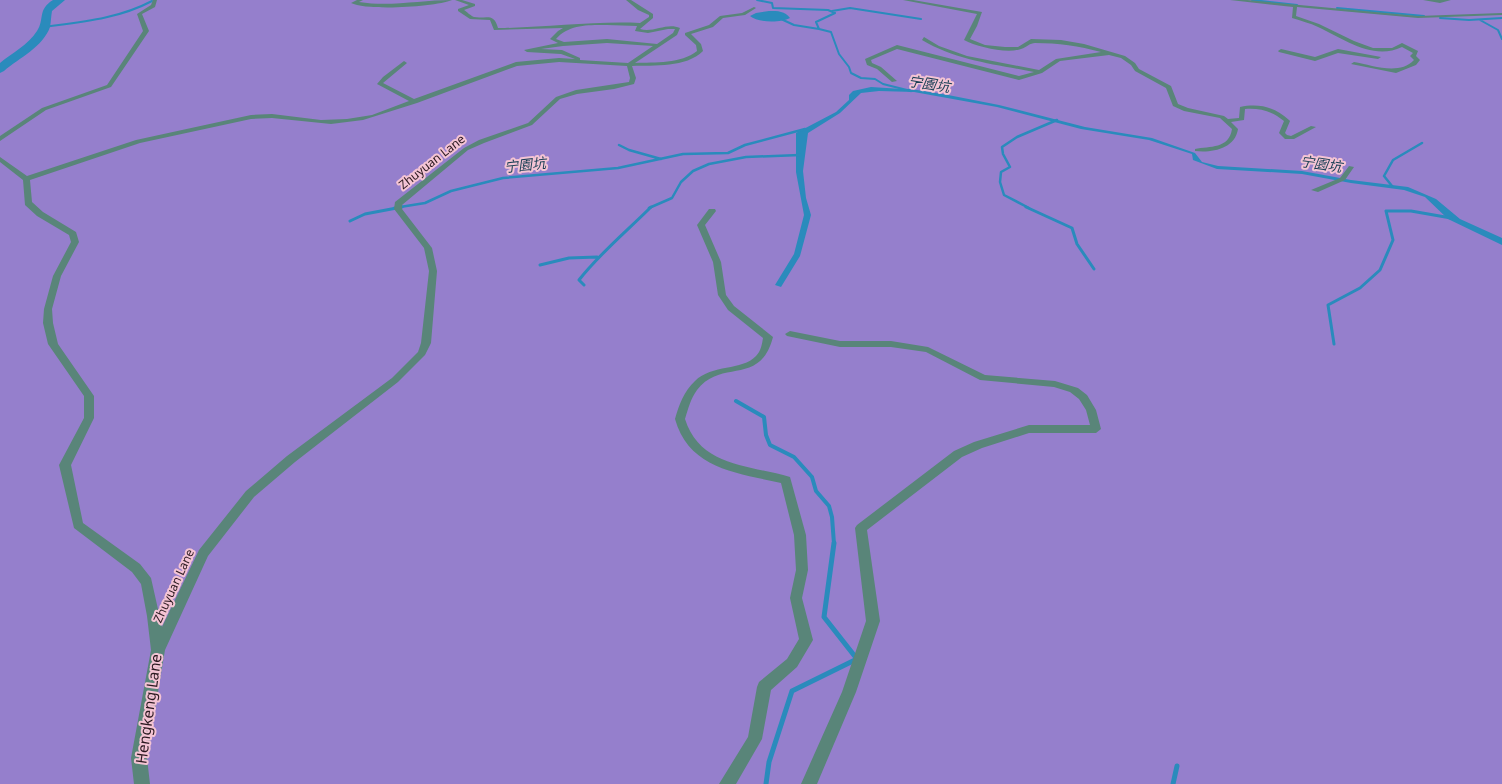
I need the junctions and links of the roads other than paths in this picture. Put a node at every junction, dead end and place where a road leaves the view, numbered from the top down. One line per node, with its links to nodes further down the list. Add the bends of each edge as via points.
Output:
1 (155, 0): 30 (street, via 153,6 139,14 146,31 109,86 44,109)
2 (361, 0): 3 (street, via 354,3 421,4)
3 (450, 0)
4 (457, 0): 14 (street, via 473,5 460,10 472,18 491,19 496,29)
5 (628, 0): 13 (street, via 651,14)
6 (905, 0): 20 (street, via 980,13 967,40 984,46 1012,49 1031,41 1049,41)
7 (1232, 0): 10 (street)
8 (1425, 0): 9 (street)
9 (1449, 0)
10 (1295, 7): 12 (street, via 1418,17); 19 (street, via 1294,17 1370,50)
11 (754, 8): 24 (street, via 687,34 699,45 697,54 672,61)
12 (1502, 14)
13 (641, 25): 14 (street); 17 (street, via 637,30 644,33 668,26 678,28 675,34)
14 (570, 27): 16 (street, via 553,39)
15 (924, 39): 25 (street, via 972,59)
16 (562, 44): 17 (street, via 607,41); 21 (street, via 527,50 562,52)
17 (657, 44): 24 (street)
18 (1281, 51): 19 (street, via 1315,59 1338,51 1375,57)
19 (1389, 51): 23 (street, via 1402,45 1412,48 1417,60 1396,71)
20 (1110, 53): 25 (street, via 1058,60); 28 (street, via 1130,61 1138,70 1169,87 1176,105)
21 (580, 61): 24 (street); 27 (street, via 547,60 516,64)
22 (404, 63): 27 (street, via 383,78 380,84)
23 (1354, 64)
24 (629, 65): 38 (street, Zhuyuan Lane, via 632,83 556,99 532,123 477,143 451,160 398,207 428,248 433,271 426,343 422,354 383,390 250,494 203,553)
25 (1040, 72): 26 (street, via 1019,78 897,47 868,59 869,64 879,68)
26 (894, 82)
27 (415, 102): 34 (street, via 356,120 330,122 264,116 233,121 138,141)
28 (1227, 121): 29 (street, via 1242,119 1242,108 1268,108 1287,121 1282,133 1285,138); 31 (street, via 1235,129 1228,145)
29 (1313, 128)
30 (0, 138)
31 (1197, 150)
32 (0, 159): 34 (street)
33 (1351, 167): 35 (street, via 1343,179)
34 (26, 179): 38 (street, Hengkeng Lane, via 28,203 73,234 75,242 57,276 50,298 48,323 53,344 89,396 89,418 65,465 78,525 136,568 146,582)
35 (1314, 190)
36 (712, 211): 40 (street, via 701,224 717,262 722,295 731,308 768,337 766,350 754,364 704,378 690,391 680,419 688,440 705,456 730,467 786,480 800,535 802,570 796,598 806,640 792,663 764,687 755,740)
37 (790, 334): 41 (street, via 840,344 891,344 928,350 983,378 1055,384 1074,390 1083,397 1091,410 1096,429 1029,429 978,445 958,454 861,528 873,621 849,692)
38 (158, 650): 39 (street, Hengkeng Lane, via 139,758)
39 (142, 784)
40 (727, 784)
41 (809, 784)

